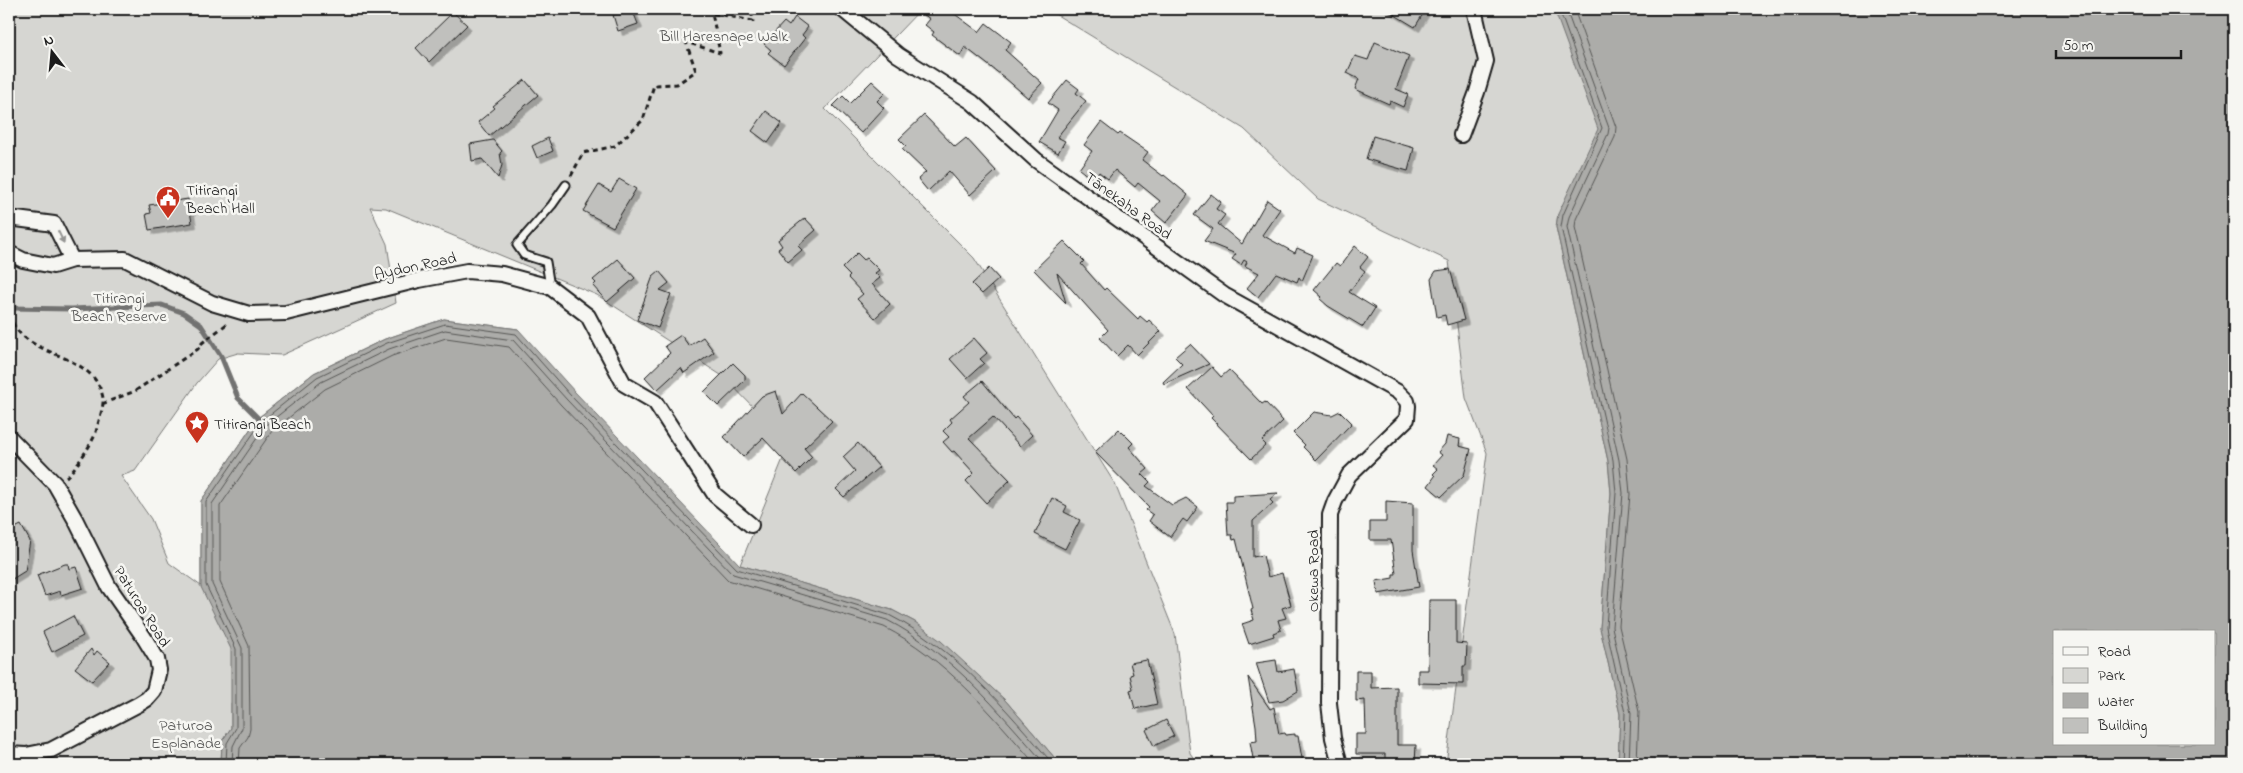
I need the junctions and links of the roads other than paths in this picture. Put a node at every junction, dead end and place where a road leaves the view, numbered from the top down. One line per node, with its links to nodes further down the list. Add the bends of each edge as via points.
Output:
1 (842, 9): 9 (street, Tānekaha Road, via 898,55 972,102 1036,160 1224,295 1398,392)
2 (1474, 9): 3 (street, via 1486,61)
3 (1461, 135)
4 (566, 185): 8 (lane, via 517,245 524,255 546,262)
5 (9, 218): 7 (street, one-way to 7, via 54,224)
6 (9, 253): 7 (street, Aydon Road, via 23,260 53,266)
7 (72, 260): 8 (street, Aydon Road, via 125,259 212,303 249,314 286,313 467,271 502,274)
8 (550, 287): 11 (street, Aydon Road, via 588,316 624,384 655,402 715,495)
9 (1408, 406): 13 (street, Okewa Road, via 1406,419 1349,476 1330,515 1329,703)
10 (9, 437): 12 (street, Paturoa Road, via 55,484 109,587 152,648 159,670 158,680 147,699 51,750 26,755)
11 (751, 524)
12 (9, 754)
13 (1340, 764)

